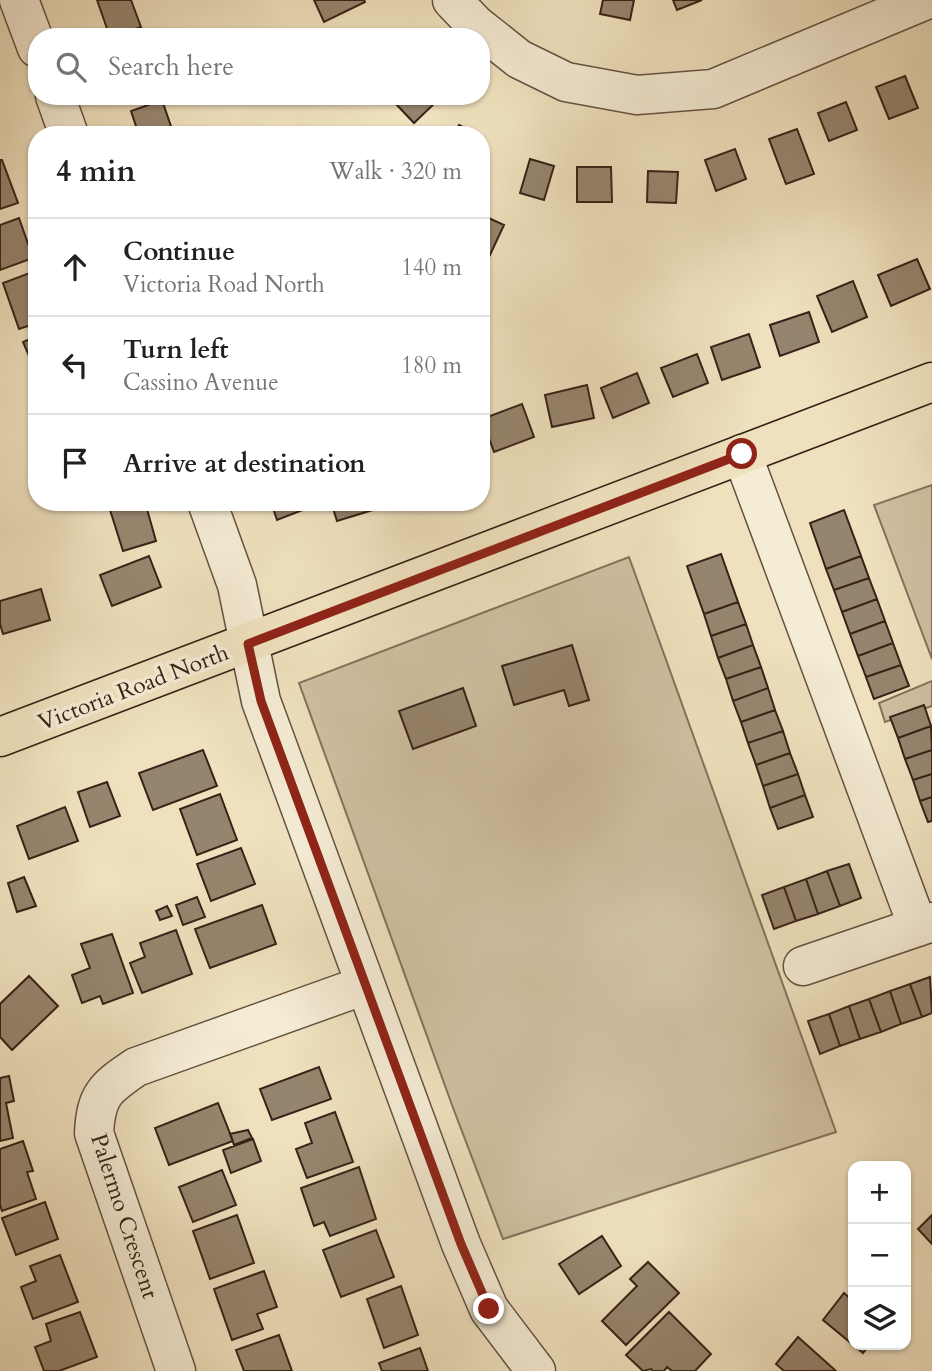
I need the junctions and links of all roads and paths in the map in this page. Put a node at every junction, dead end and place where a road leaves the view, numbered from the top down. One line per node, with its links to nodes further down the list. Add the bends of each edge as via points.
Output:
1 (19, 0): 4 (street)
2 (452, 0): 5 (street)
3 (926, 0): 6 (street, via 713,89 637,95 566,82 519,59)
4 (30, 28)
5 (480, 28)
6 (490, 36)
7 (58, 105): 8 (street)
8 (66, 126)
9 (932, 382): 10 (main road, Victoria Road North)
10 (742, 454): 12 (main road, Victoria Road North); 14 (street)
11 (210, 511): 12 (street, via 237,585)
12 (248, 644): 13 (main road, Victoria Road North); 16 (street, via 261,701)
13 (0, 737)
14 (925, 924): 15 (street)
15 (803, 967)
16 (365, 985): 17 (street, Palermo Crescent, via 135,1067 109,1085 95,1110 94,1133); 18 (street, via 489,1309)
17 (176, 1371)
18 (536, 1371)

